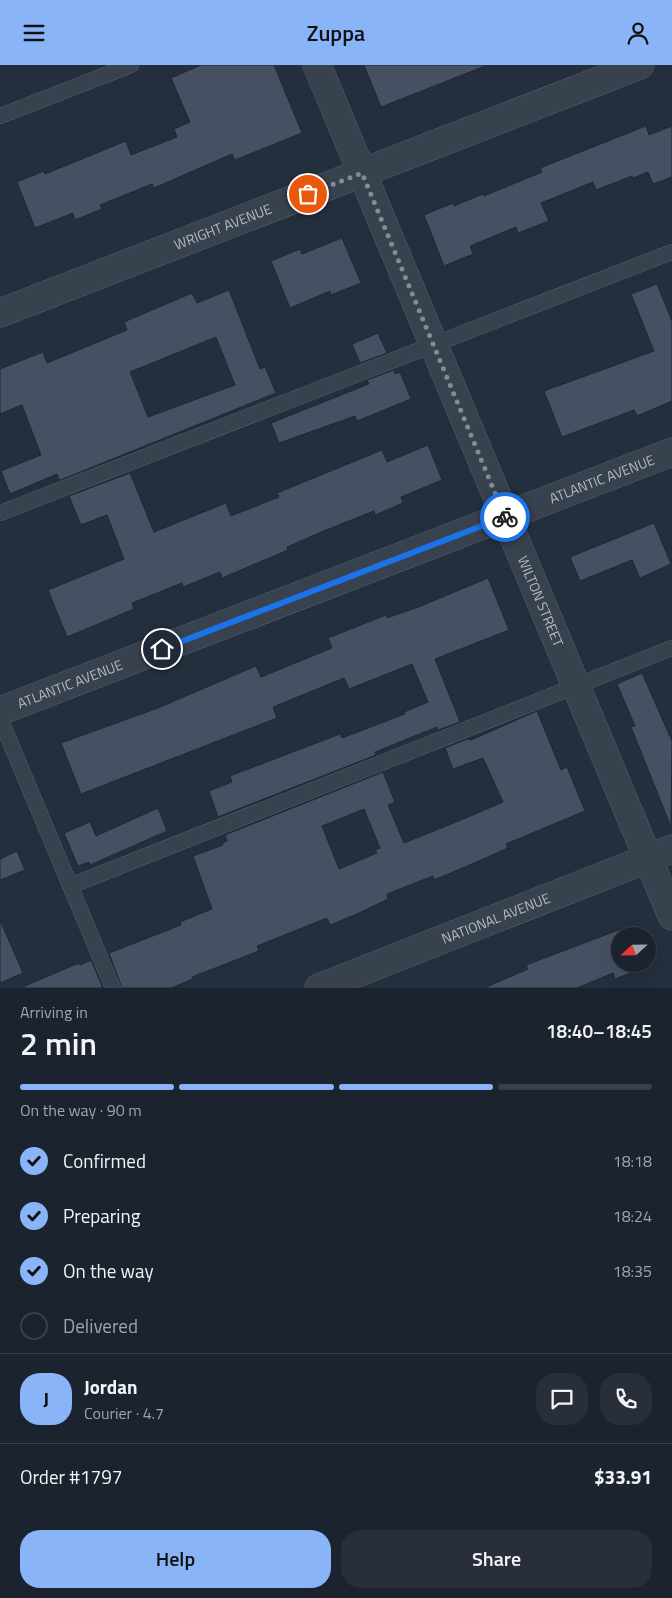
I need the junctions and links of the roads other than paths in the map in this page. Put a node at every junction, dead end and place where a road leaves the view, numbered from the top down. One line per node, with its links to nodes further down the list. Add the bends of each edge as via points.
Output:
1 (131, 65): 4 (lane)
2 (317, 65): 5 (street, WILTON STREET)
3 (640, 65): 5 (street, WRIGHT AVENUE)
4 (0, 116)
5 (362, 173): 7 (street, WRIGHT AVENUE); 8 (street, WILTON STREET)
6 (672, 252): 8 (lane)
7 (0, 313)
8 (434, 345): 10 (lane); 11 (street, WILTON STREET)
9 (672, 452): 11 (street, ATLANTIC AVENUE)
10 (0, 513)
11 (506, 517): 13 (street, WILTON STREET); 14 (street, ATLANTIC AVENUE)
12 (672, 648): 13 (lane)
13 (576, 685): 16 (street, WILTON STREET); 17 (lane)
14 (0, 711)
15 (0, 719): 17 (lane)
16 (660, 854): 18 (street, WILTON STREET); 20 (street, NATIONAL AVENUE)
17 (70, 886): 19 (lane)
18 (672, 917)
19 (112, 988)
20 (319, 988)

